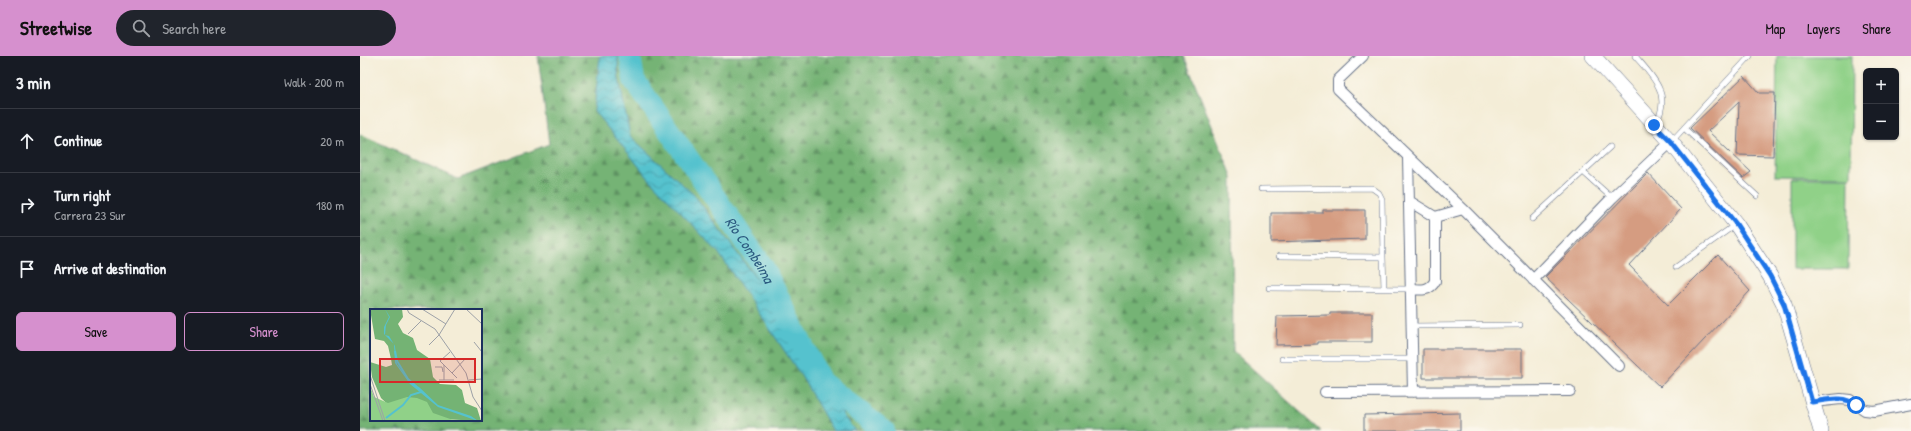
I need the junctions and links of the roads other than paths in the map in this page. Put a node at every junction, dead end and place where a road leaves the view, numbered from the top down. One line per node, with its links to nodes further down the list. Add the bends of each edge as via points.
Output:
1 (1363, 56): 9 (street, via 1338,80 1338,89)
2 (1593, 56): 5 (main road)
3 (1635, 56): 5 (lane, via 1660,91 1662,112)
4 (1750, 56): 6 (lane)
5 (1654, 125): 7 (main road)
6 (1684, 128): 7 (lane); 12 (lane)
7 (1671, 142): 13 (street); 18 (main road)
8 (1610, 147): 10 (lane)
9 (1408, 156): 14 (street); 15 (street)
10 (1584, 172): 13 (lane); 17 (lane)
11 (1261, 189): 20 (lane, via 1372,188 1382,199)
12 (1757, 196)
13 (1612, 198): 22 (street)
14 (1409, 201): 16 (street); 25 (street)
15 (1463, 209): 16 (street); 22 (street)
16 (1435, 217): 25 (street, via 1435,281 1428,289)
17 (1532, 219)
18 (1736, 224): 21 (lane); 34 (main road, via 1770,276 1784,304)
19 (1279, 256): 20 (lane)
20 (1384, 257): 24 (lane)
21 (1676, 267)
22 (1533, 280): 30 (street)
23 (1269, 288): 24 (lane)
24 (1384, 289): 25 (lane)
25 (1410, 289): 27 (street)
26 (1520, 325): 27 (lane)
27 (1411, 326): 29 (street)
28 (1282, 359): 29 (lane)
29 (1412, 359): 33 (street)
30 (1619, 366)
31 (1570, 391): 33 (street)
32 (1325, 392): 33 (street)
33 (1413, 392)
34 (1812, 402): 35 (street, via 1850,400 1865,410 1874,411); 36 (main road)
35 (1911, 404)
36 (1821, 431)

